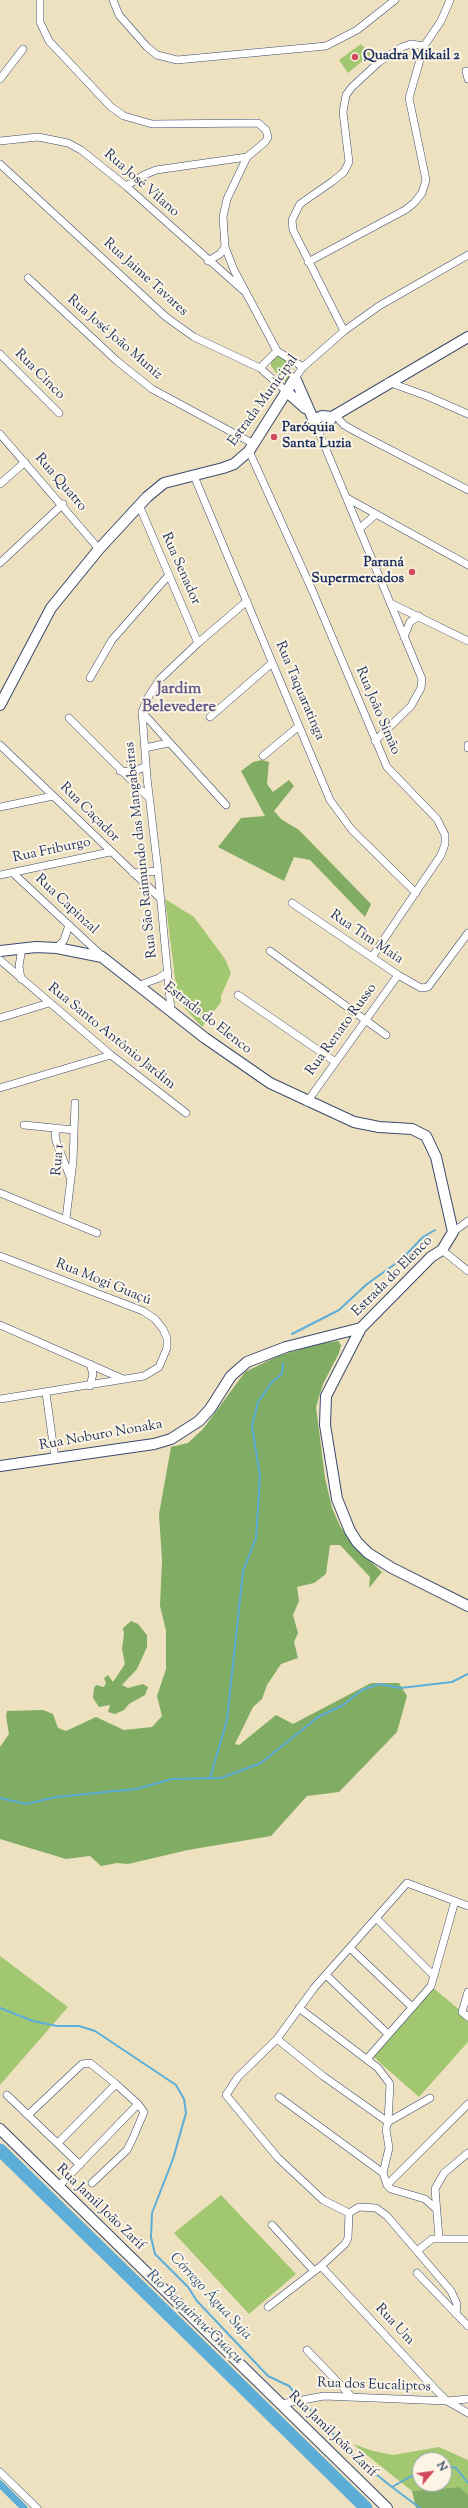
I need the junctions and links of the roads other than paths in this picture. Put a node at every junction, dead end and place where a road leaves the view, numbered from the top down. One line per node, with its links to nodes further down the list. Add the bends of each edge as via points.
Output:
1 (40, 0): 9 (street, via 40,22 49,41 111,107 138,122 152,124 258,123 266,130 268,137 266,142)
2 (113, 0): 3 (street, via 119,15 147,47 157,55 177,60 326,46 357,30)
3 (395, 0)
4 (450, 0): 5 (street, via 441,21)
5 (424, 46): 15 (street, via 409,98 426,180 422,193 405,210); 15 (street, via 411,44 402,47 379,62 346,95 343,112 349,162 344,172 300,204 292,220 293,230)
6 (23, 49): 7 (street)
7 (0, 80)
8 (0, 141): 11 (street, Rua José Vilano, via 38,137 68,143 81,150)
9 (247, 157): 11 (street, via 156,170); 12 (street, via 234,181 224,210)
10 (0, 164): 23 (street, Rua Jaime Tavares, via 166,317 194,337)
11 (126, 186): 14 (street, Rua José Vilano)
12 (225, 247): 14 (street, via 220,254); 17 (street)
13 (468, 255): 18 (street, Estrada Municipal, via 379,306)
14 (208, 261): 17 (street, Rua José Vilano)
15 (308, 262): 18 (street)
16 (28, 278): 34 (street, Rua José João Muniz, via 152,390)
17 (247, 294): 20 (street)
18 (344, 331): 22 (street, Estrada Municipal)
19 (468, 337): 25 (street)
20 (277, 351): 22 (street); 23 (street)
21 (0, 354): 28 (street, Rua Cinco)
22 (303, 367): 24 (street, Estrada Municipal)
23 (260, 368): 26 (street, Rua Jaime Tavares)
24 (295, 378): 26 (street, Estrada Municipal); 27 (street)
25 (388, 382): 29 (street); 30 (street)
26 (286, 391): 27 (street); 34 (street, Estrada Municipal)
27 (307, 409): 31 (street)
28 (60, 413)
29 (468, 414)
30 (334, 416): 31 (street, via 322,416); 32 (street); 38 (street, via 360,434)
31 (313, 420): 32 (street)
32 (318, 430): 39 (street)
33 (0, 434): 35 (street, Rua Quatro)
34 (251, 447): 36 (street, Estrada Municipal, via 234,464); 61 (street, Rua João Simão)
35 (25, 462): 37 (street); 40 (street, Rua Quatro)
36 (194, 476): 41 (street, Estrada Municipal, via 164,483); 48 (street, Rua Taquaratinga)
37 (0, 484)
38 (468, 490)
39 (346, 498): 42 (street); 43 (street)
40 (63, 504): 44 (street, Rua Quatro); 45 (street)
41 (139, 506): 44 (street, Estrada Municipal); 47 (street, Rua Senador)
42 (375, 515): 43 (street); 46 (street)
43 (359, 529): 49 (street)
44 (99, 549): 56 (street, Estrada Municipal, via 51,608)
45 (0, 563)
46 (468, 565)
47 (168, 576): 53 (street, Rua Senador); 55 (street, via 112,640)
48 (247, 601): 53 (street); 54 (street, Rua Taquaratinga)
49 (390, 603): 50 (street); 51 (street)
50 (419, 616): 51 (street, via 410,622); 52 (street)
51 (404, 637): 61 (street, via 419,672 421,688 411,706)
52 (468, 641)
53 (198, 642): 57 (street, via 160,679 146,698)
54 (272, 663): 58 (street); 60 (street, Rua Taquaratinga)
55 (90, 678)
56 (0, 705)
57 (142, 712): 62 (street); 64 (street, Rua São Raimundo das Mangabeiras)
58 (210, 717)
59 (68, 718): 67 (street)
60 (299, 726): 65 (street); 77 (street, Rua Taquaratinga, via 330,800 340,816)
61 (375, 741): 77 (street, Rua João Simão, via 387,767 436,819 445,835 441,855)
62 (168, 743): 64 (street); 70 (street)
63 (0, 745): 68 (street, Rua Caçador)
64 (145, 748): 66 (street, Rua São Raimundo das Mangabeiras)
65 (263, 756)
66 (146, 766): 67 (street, via 133,772); 69 (street, Rua São Raimundo das Mangabeiras)
67 (120, 771): 69 (street)
68 (53, 796): 71 (street); 72 (street, Rua Caçador)
69 (149, 798): 73 (street, Rua São Raimundo das Mangabeiras)
70 (226, 805)
71 (0, 807)
72 (110, 852): 74 (street, Rua Friburgo); 75 (street, Rua Caçador)
73 (158, 871): 75 (street); 78 (street, Rua São Raimundo das Mangabeiras)
74 (13, 873): 76 (street, Rua Friburgo); 80 (street, Rua Capinzal)
75 (133, 873): 78 (street, Rua Caçador)
76 (0, 875)
77 (416, 893): 87 (street, Rua João Simão)
78 (161, 899): 89 (street, Rua São Raimundo das Mangabeiras)
79 (292, 903): 87 (street, Rua Tim Maia)
80 (69, 924): 83 (street, via 64,940); 86 (street, Rua Capinzal)
81 (468, 933): 90 (street, Rua Tim Maia, via 428,987 418,988)
82 (22, 948): 83 (street, Estrada do Elenco); 84 (street, Estrada do Elenco); 91 (street, via 19,966)
83 (57, 948): 86 (street, Estrada do Elenco)
84 (0, 951)
85 (270, 951): 97 (street)
86 (102, 957): 92 (street, Estrada do Elenco)
87 (372, 957): 90 (street, Rua Tim Maia)
88 (0, 960): 91 (street, Rua Santo Antônio Jardim)
89 (168, 972): 92 (street); 95 (street, Rua São Raimundo das Mangabeiras)
90 (398, 975): 97 (street, Rua Renato Russo)
91 (21, 979): 94 (street, Rua Santo Antônio Jardim)
92 (140, 985): 95 (street, Estrada do Elenco)
93 (238, 995): 100 (street)
94 (49, 1003): 96 (street); 99 (street, Rua Santo Antônio Jardim)
95 (171, 1010): 102 (street, Estrada do Elenco, via 232,1058 270,1083)
96 (0, 1018)
97 (365, 1019): 98 (street); 100 (street, Rua Renato Russo)
98 (386, 1036)
99 (111, 1055): 101 (street); 104 (street, Rua Santo Antônio Jardim)
100 (334, 1061): 102 (street, Rua Renato Russo)
101 (0, 1088)
102 (307, 1102): 112 (street, Estrada do Elenco, via 354,1122 412,1129 426,1136 436,1157)
103 (75, 1103): 107 (street, Rua 1)
104 (186, 1113)
105 (24, 1125): 106 (street)
106 (58, 1128): 107 (street); 108 (street, via 55,1134 56,1141)
107 (74, 1130): 108 (street, Rua 1)
108 (71, 1178): 110 (street, Rua 1)
109 (0, 1193): 110 (street)
110 (66, 1219): 113 (street)
111 (468, 1221): 112 (street)
112 (453, 1232): 114 (street, Estrada do Elenco)
113 (97, 1233)
114 (442, 1250): 116 (street); 118 (street, Estrada do Elenco)
115 (0, 1256): 120 (street, Rua Mogi Guaçú, via 143,1311 155,1319 167,1338 167,1348 159,1367 144,1376)
116 (468, 1271)
117 (0, 1325): 119 (street)
118 (361, 1328): 124 (street, Rua Noburo Nonaka, via 286,1347 247,1362 231,1376 210,1409 199,1420 171,1439 154,1444); 126 (street, Estrada do Elenco, via 326,1396 324,1410 337,1499 344,1518 350,1531 368,1552 392,1568)
119 (90, 1364): 120 (street); 121 (street, via 93,1374)
120 (123, 1379): 121 (street, Rua Mogi Guaçú)
121 (90, 1386): 122 (street, Rua Mogi Guaçú)
122 (46, 1393): 123 (street, Rua Mogi Guaçú); 124 (street)
123 (0, 1399)
124 (55, 1458): 125 (street, Rua Noburo Nonaka)
125 (0, 1466)
126 (468, 1606)
127 (455, 1901): 128 (street); 129 (street, via 407,1884); 132 (street)
128 (468, 1906)
129 (376, 1918): 130 (street); 132 (street)
130 (350, 1948): 131 (street); 134 (street)
131 (326, 1974): 135 (street); 137 (street)
132 (434, 1976): 134 (street, via 431,1986)
133 (468, 1992): 136 (street, via 462,2012)
134 (412, 2007): 137 (street)
135 (299, 2008): 138 (street); 139 (street)
136 (468, 2017)
137 (388, 2034): 139 (street)
138 (277, 2039): 147 (street); 157 (street, via 238,2077 226,2095 278,2158 323,2200)
139 (367, 2060): 147 (street, via 378,2068 390,2084)
140 (116, 2084): 144 (street); 146 (street, via 90,2063 82,2064); 149 (street)
141 (7, 2095): 146 (street)
142 (279, 2097): 152 (street)
143 (430, 2098): 147 (street)
144 (138, 2104): 151 (street); 153 (street, via 144,2112 134,2138 127,2150)
145 (468, 2104): 154 (street)
146 (28, 2115): 149 (street)
147 (388, 2122): 152 (street, via 386,2129 389,2148)
148 (0, 2129): 155 (street, Rua Jamil João Zarif)
149 (58, 2143): 151 (street)
150 (468, 2153): 156 (street, via 444,2173 435,2189)
151 (80, 2165): 155 (street)
152 (384, 2173): 154 (street)
153 (92, 2183)
154 (387, 2185): 156 (street, via 396,2191 425,2199)
155 (58, 2187): 172 (street, Rua Jamil João Zarif)
156 (435, 2208): 159 (street)
157 (349, 2213): 161 (street, via 359,2207 376,2208 387,2216); 162 (street, via 348,2238 345,2244)
158 (272, 2225): 163 (street)
159 (438, 2238): 160 (street); 161 (street, via 426,2242)
160 (468, 2239)
161 (417, 2251): 166 (street, via 451,2291 456,2304)
162 (321, 2266): 163 (street); 171 (street, Rua Um)
163 (314, 2271): 165 (street)
164 (417, 2272): 166 (street)
165 (268, 2307)
166 (456, 2314): 167 (street)
167 (468, 2326)
168 (307, 2350): 169 (street)
169 (351, 2396): 171 (street, Rua dos Eucaliptos); 172 (street, Rua dos Eucaliptos, via 309,2397)
170 (468, 2399): 171 (street, Rua dos Eucaliptos)
171 (447, 2401): 173 (street)
172 (281, 2404): 176 (street, Rua Jamil João Zarif)
173 (468, 2413)
174 (0, 2472): 175 (street)
175 (37, 2508)
176 (387, 2508)

